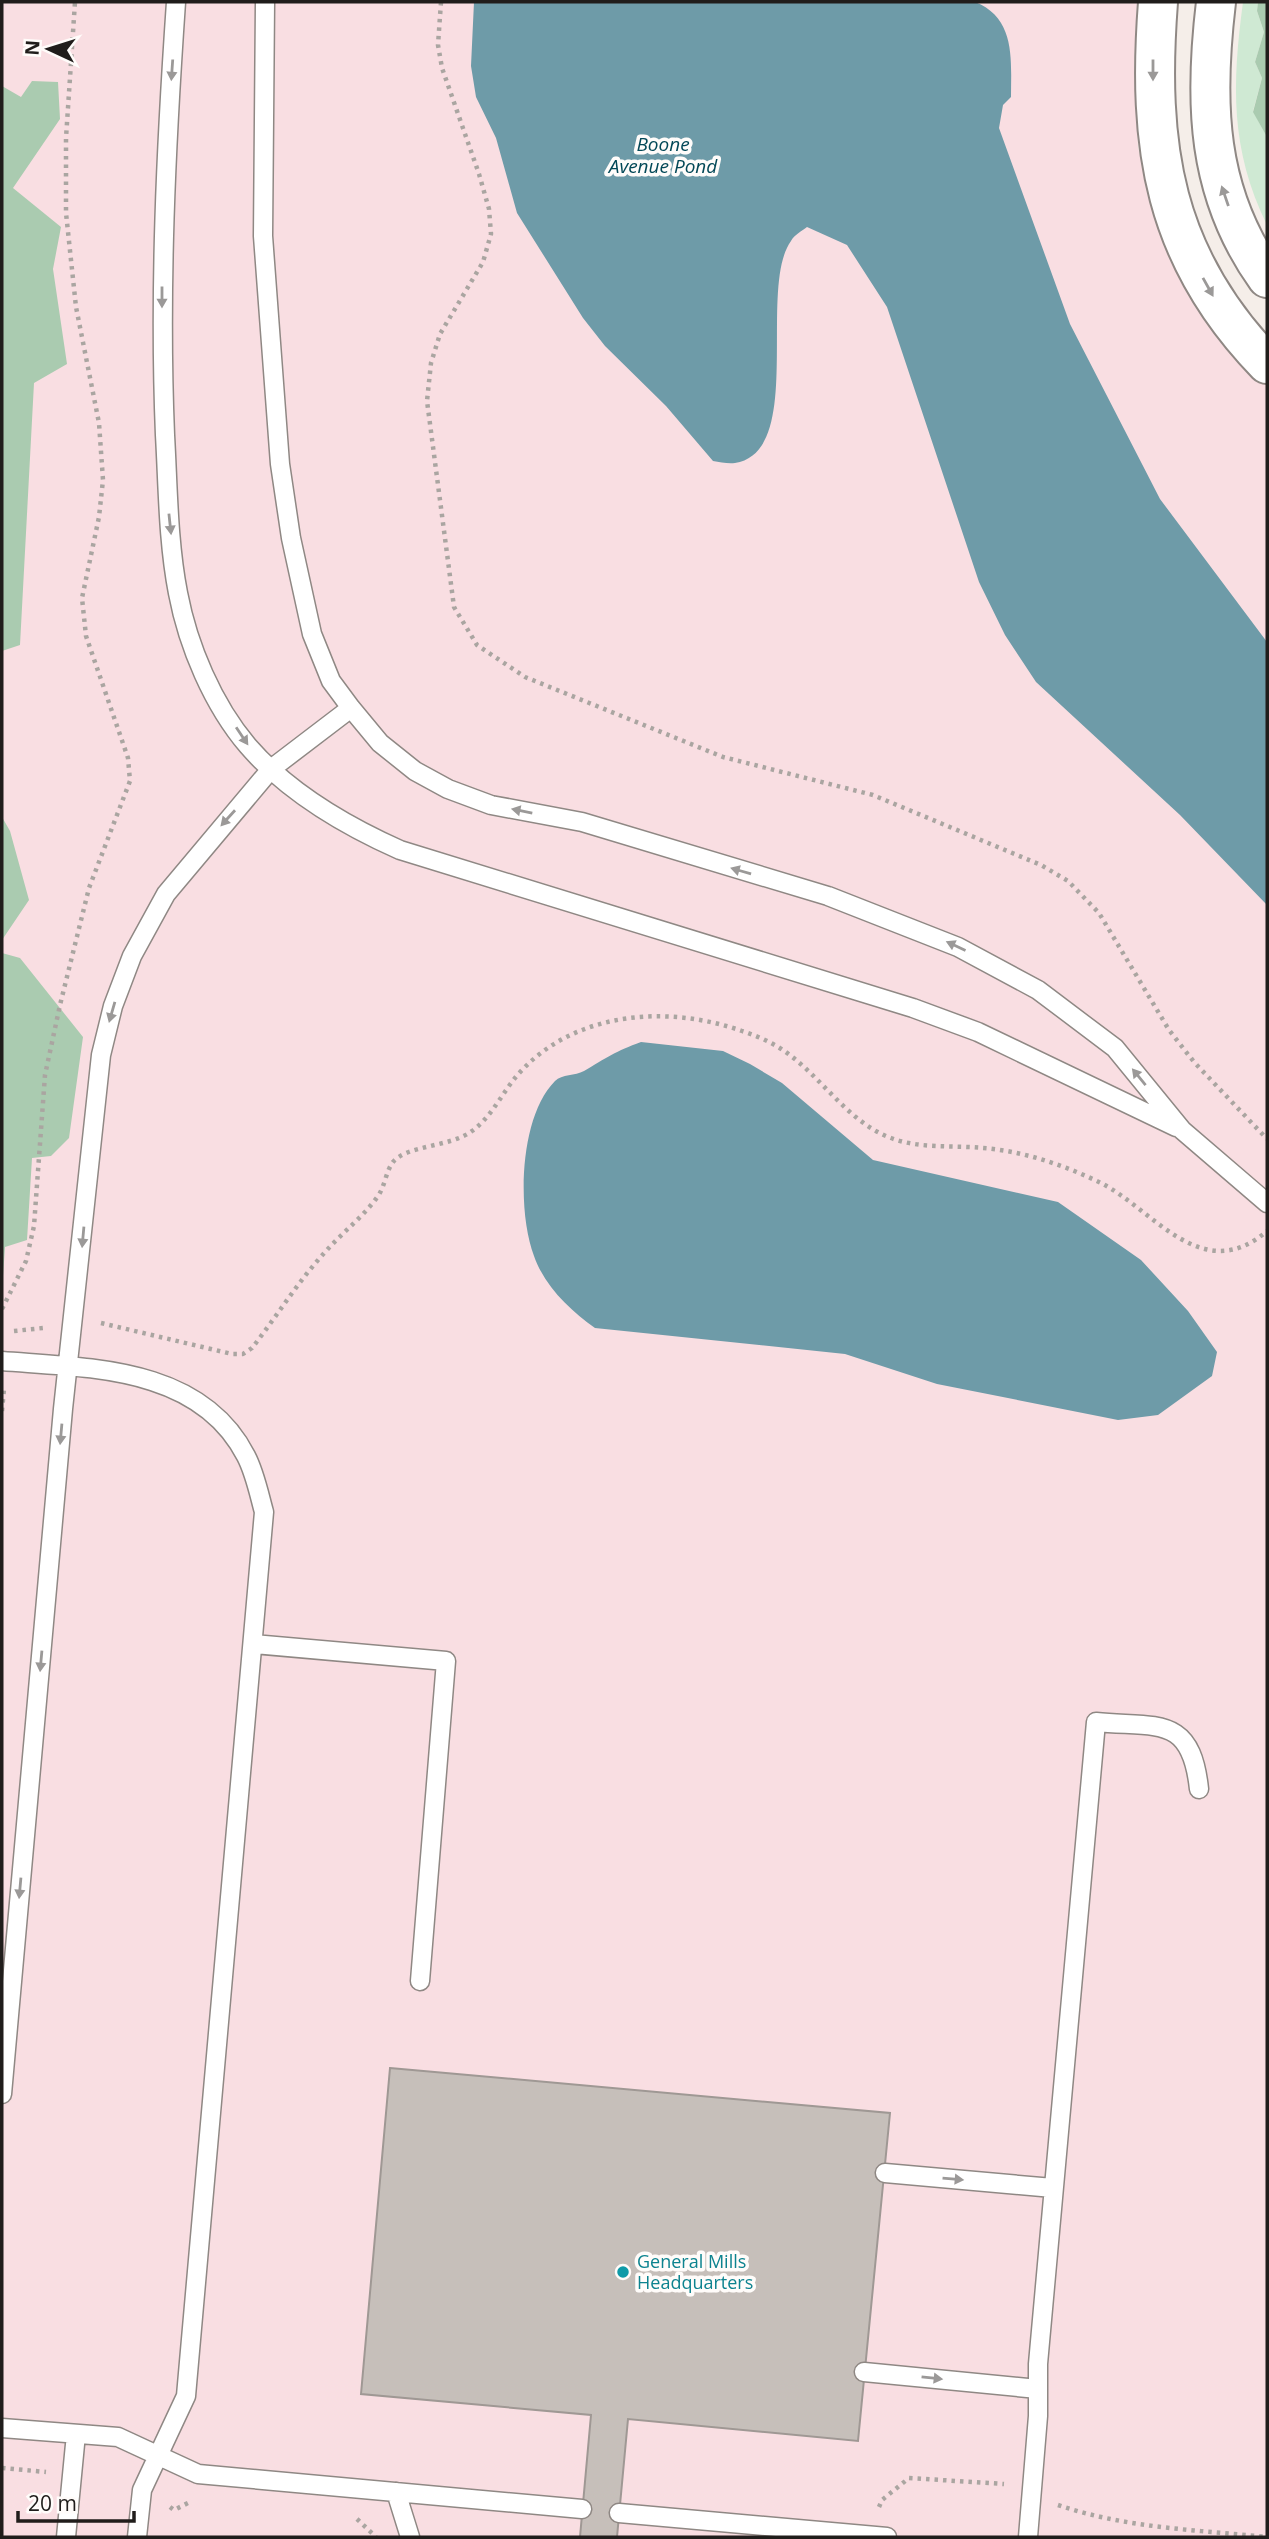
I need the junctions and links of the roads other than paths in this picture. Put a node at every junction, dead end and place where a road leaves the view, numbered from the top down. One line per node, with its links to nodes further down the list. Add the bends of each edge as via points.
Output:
1 (176, 2): 8 (lane, one-way to 8, via 163,232 162,345 169,511 178,593 199,663 247,745)
2 (265, 2): 7 (lane, via 263,236 280,464 290,538 312,634 331,681)
3 (1158, 2): 6 (highway, one-way to 6, via 1154,107 1157,146 1171,205 1217,305)
4 (1216, 2): 5 (highway, one-way to 4, via 1235,223 1220,180 1208,111)
5 (1267, 278)
6 (1267, 364)
7 (351, 708): 8 (lane); 9 (lane, one-way to 7, via 1115,1048 1038,990 958,947 828,896 582,822 491,805 448,789 415,771 380,743)
8 (271, 769): 9 (lane, via 361,833 400,850 913,1007 978,1032); 12 (lane, one-way to 12, via 166,894 132,956 113,1006 101,1055)
9 (1182, 1130): 10 (lane)
10 (1267, 1203)
11 (2, 1361): 12 (lane)
12 (69, 1367): 13 (lane, via 138,1377 190,1395 211,1412 246,1455 264,1512); 16 (lane, one-way to 16)
13 (253, 1644): 15 (lane, via 446,1661); 23 (lane, via 186,2396)
14 (1199, 1789): 18 (lane, via 1191,1749 1182,1736 1167,1728 1096,1722)
15 (420, 1981)
16 (2, 2094)
17 (885, 2173): 18 (lane, one-way to 18)
18 (1054, 2188): 20 (lane)
19 (864, 2372): 20 (lane, one-way to 20)
20 (1038, 2389): 32 (lane)
21 (2, 2428): 22 (lane)
22 (76, 2434): 23 (lane, via 118,2437); 28 (lane)
23 (158, 2455): 24 (lane, via 198,2474); 29 (lane, via 142,2490)
24 (396, 2492): 25 (lane); 30 (lane)
25 (582, 2509)
26 (619, 2513): 27 (lane)
27 (793, 2533): 31 (lane)
28 (66, 2537)
29 (137, 2537)
30 (411, 2537)
31 (887, 2537)
32 (1028, 2537)

